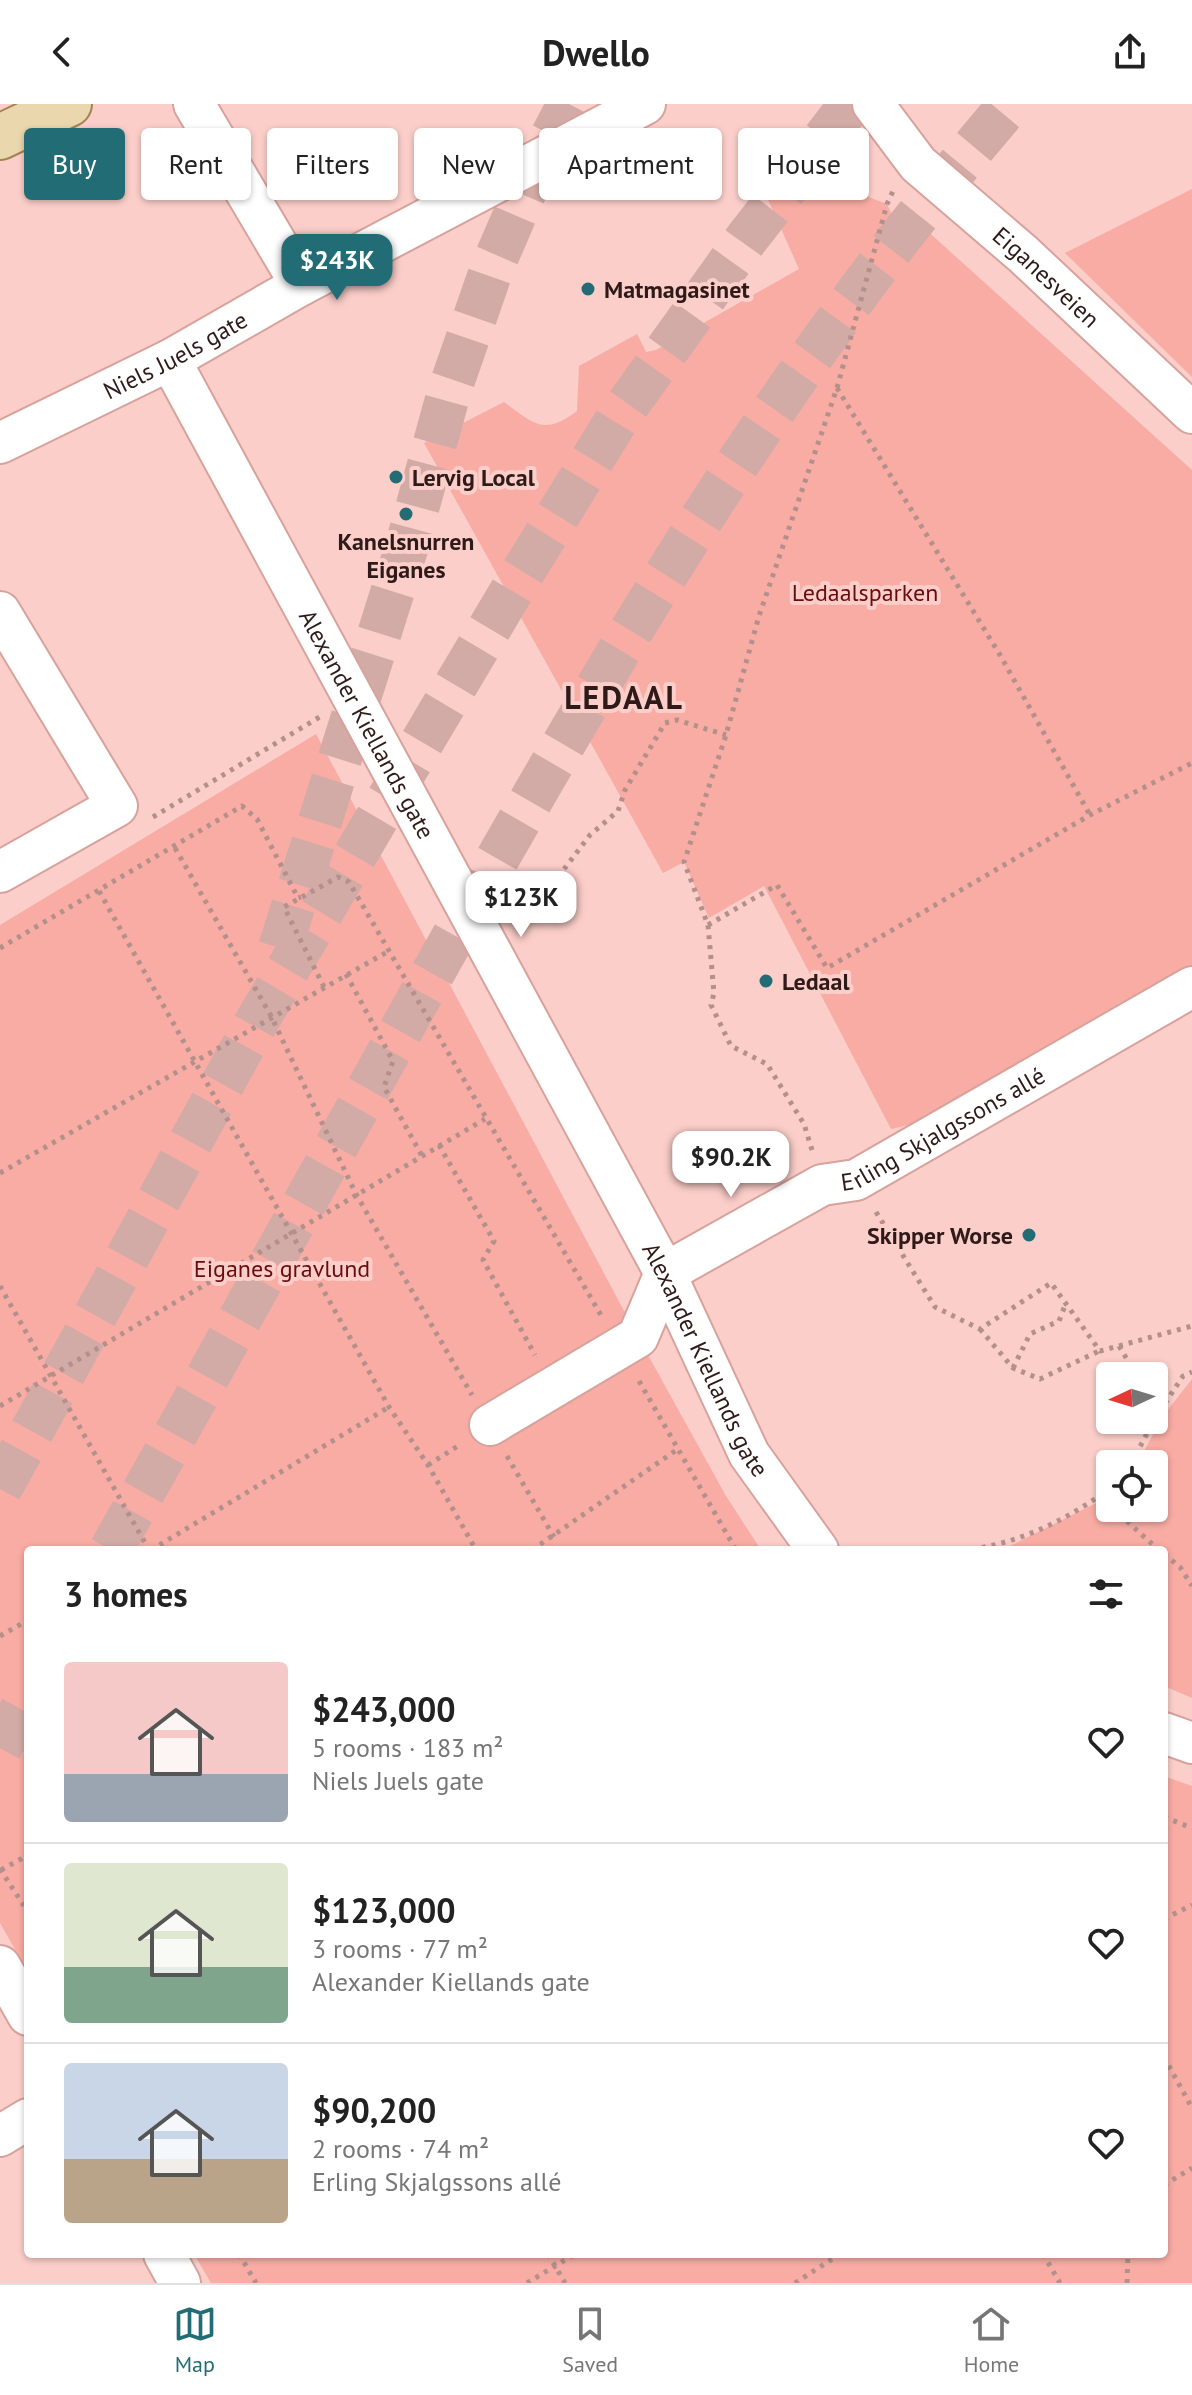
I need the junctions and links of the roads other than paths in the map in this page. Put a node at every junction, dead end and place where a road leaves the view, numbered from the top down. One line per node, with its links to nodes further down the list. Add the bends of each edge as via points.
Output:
1 (69, 104): 5 (main road)
2 (194, 104): 6 (street)
3 (645, 104): 6 (street, Niels Juels gate)
4 (873, 104): 8 (street, Eiganesveien, via 918,164 1023,254)
5 (0, 137)
6 (301, 285): 7 (street, Niels Juels gate)
7 (170, 360): 9 (street, Niels Juels gate); 13 (street, Alexander Kiellands gate)
8 (1192, 413)
9 (0, 443)
10 (0, 612): 11 (street, via 117,806)
11 (0, 872)
12 (1192, 987): 13 (street, Erling Skjalgssons allé)
13 (665, 1273): 14 (street, via 629,1342); 15 (street, Alexander Kiellands gate, via 749,1454)
14 (490, 1425)
15 (815, 1546)
16 (1168, 1734): 17 (street)
17 (1192, 1743)
18 (0, 1966): 19 (street)
19 (24, 2008)
20 (24, 2121): 21 (street)
21 (0, 2136)
22 (166, 2258): 23 (street)
23 (180, 2283)

